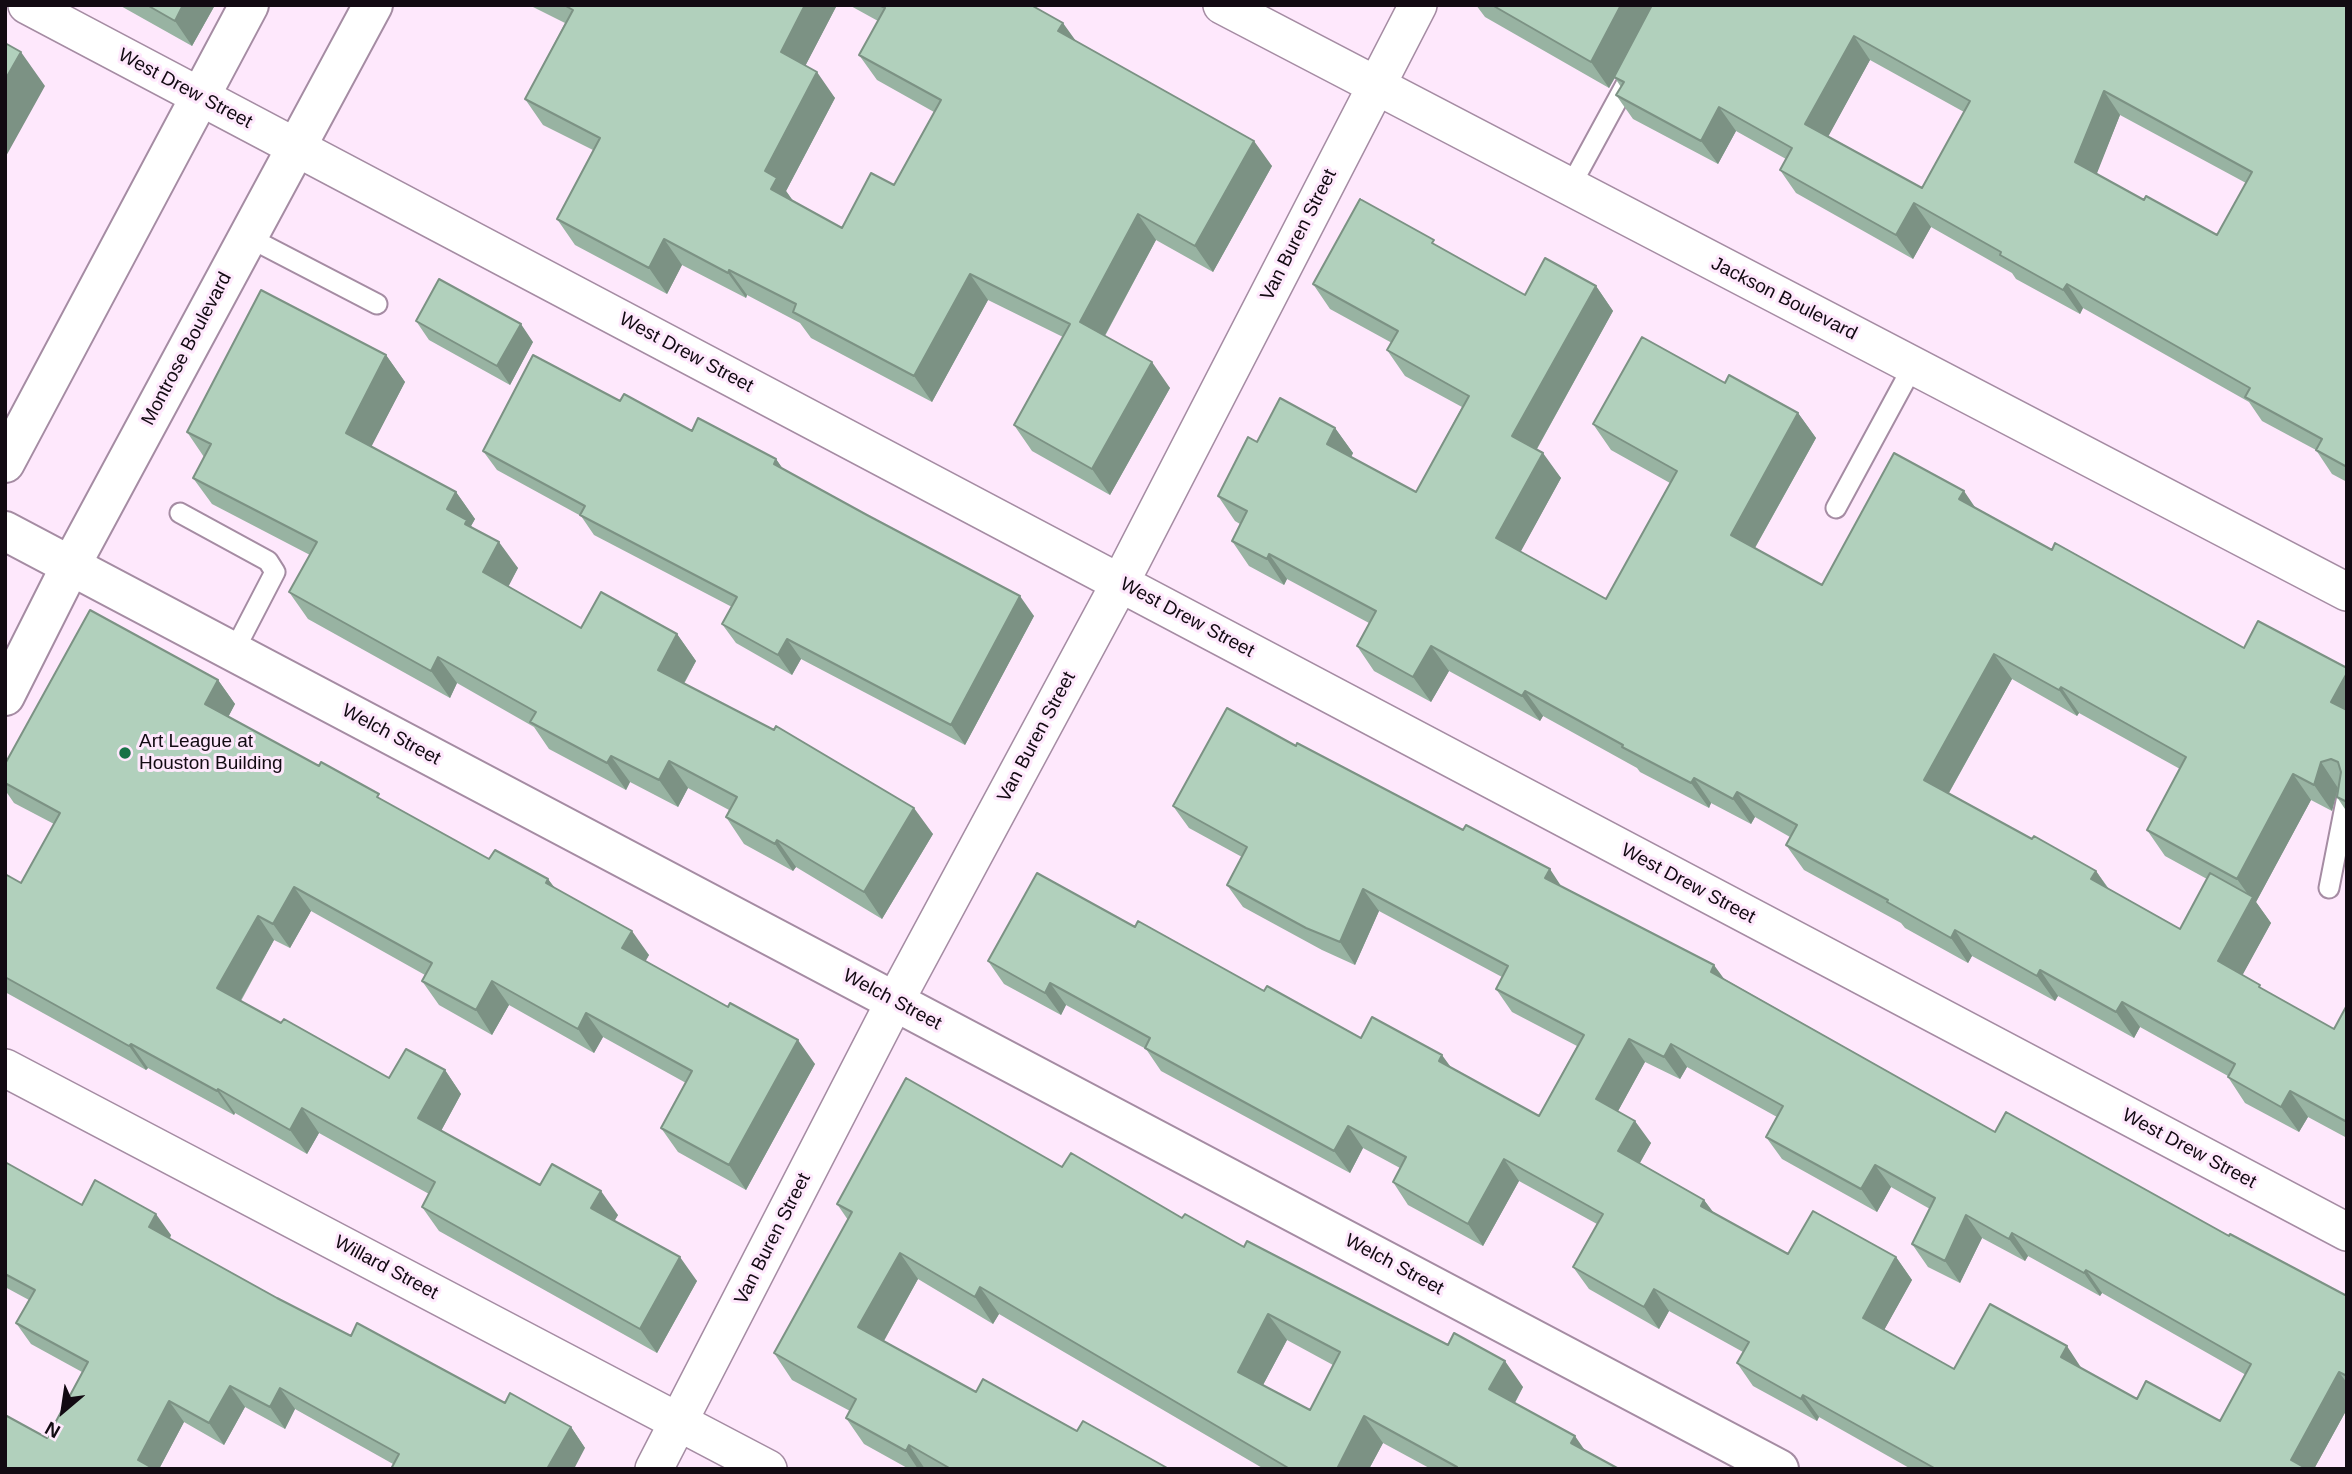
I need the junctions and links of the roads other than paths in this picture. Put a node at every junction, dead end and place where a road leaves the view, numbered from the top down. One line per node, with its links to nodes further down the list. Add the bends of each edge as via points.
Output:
1 (249, 5): 8 (street)
2 (373, 5): 9 (street, Montrose Boulevard)
3 (1222, 5): 7 (street, Jackson Boulevard)
4 (1418, 5): 7 (street, Van Buren Street)
5 (46, 10): 8 (street, West Drew Street)
6 (1642, 54): 10 (lane)
7 (1375, 86): 10 (street, Jackson Boulevard); 19 (street, Van Buren Street)
8 (201, 97): 9 (street, West Drew Street); 14 (street)
9 (296, 148): 11 (street, Montrose Boulevard); 19 (street, West Drew Street)
10 (1570, 187): 13 (street, Jackson Boulevard)
11 (248, 237): 12 (lane); 18 (street, Montrose Boulevard)
12 (377, 304)
13 (1913, 366): 15 (lane); 20 (street, Jackson Boulevard)
14 (5, 463)
15 (1836, 508)
16 (180, 513): 21 (lane, via 268,561 275,572)
17 (5, 531): 18 (street, Welch Street)
18 (71, 565): 21 (street, Welch Street); 22 (street, Montrose Boulevard)
19 (1120, 583): 25 (street, Van Buren Street); 27 (street, West Drew Street)
20 (2347, 592)
21 (234, 652): 25 (street, Welch Street)
22 (5, 696)
23 (2347, 796): 24 (lane)
24 (2329, 888)
25 (895, 1001): 28 (street, Van Buren Street); 31 (street, Welch Street)
26 (5, 1068): 28 (street, Willard Street)
27 (2347, 1232)
28 (679, 1422): 29 (street, Van Buren Street); 30 (street, Willard Street)
29 (654, 1469)
30 (768, 1469)
31 (1779, 1469)

